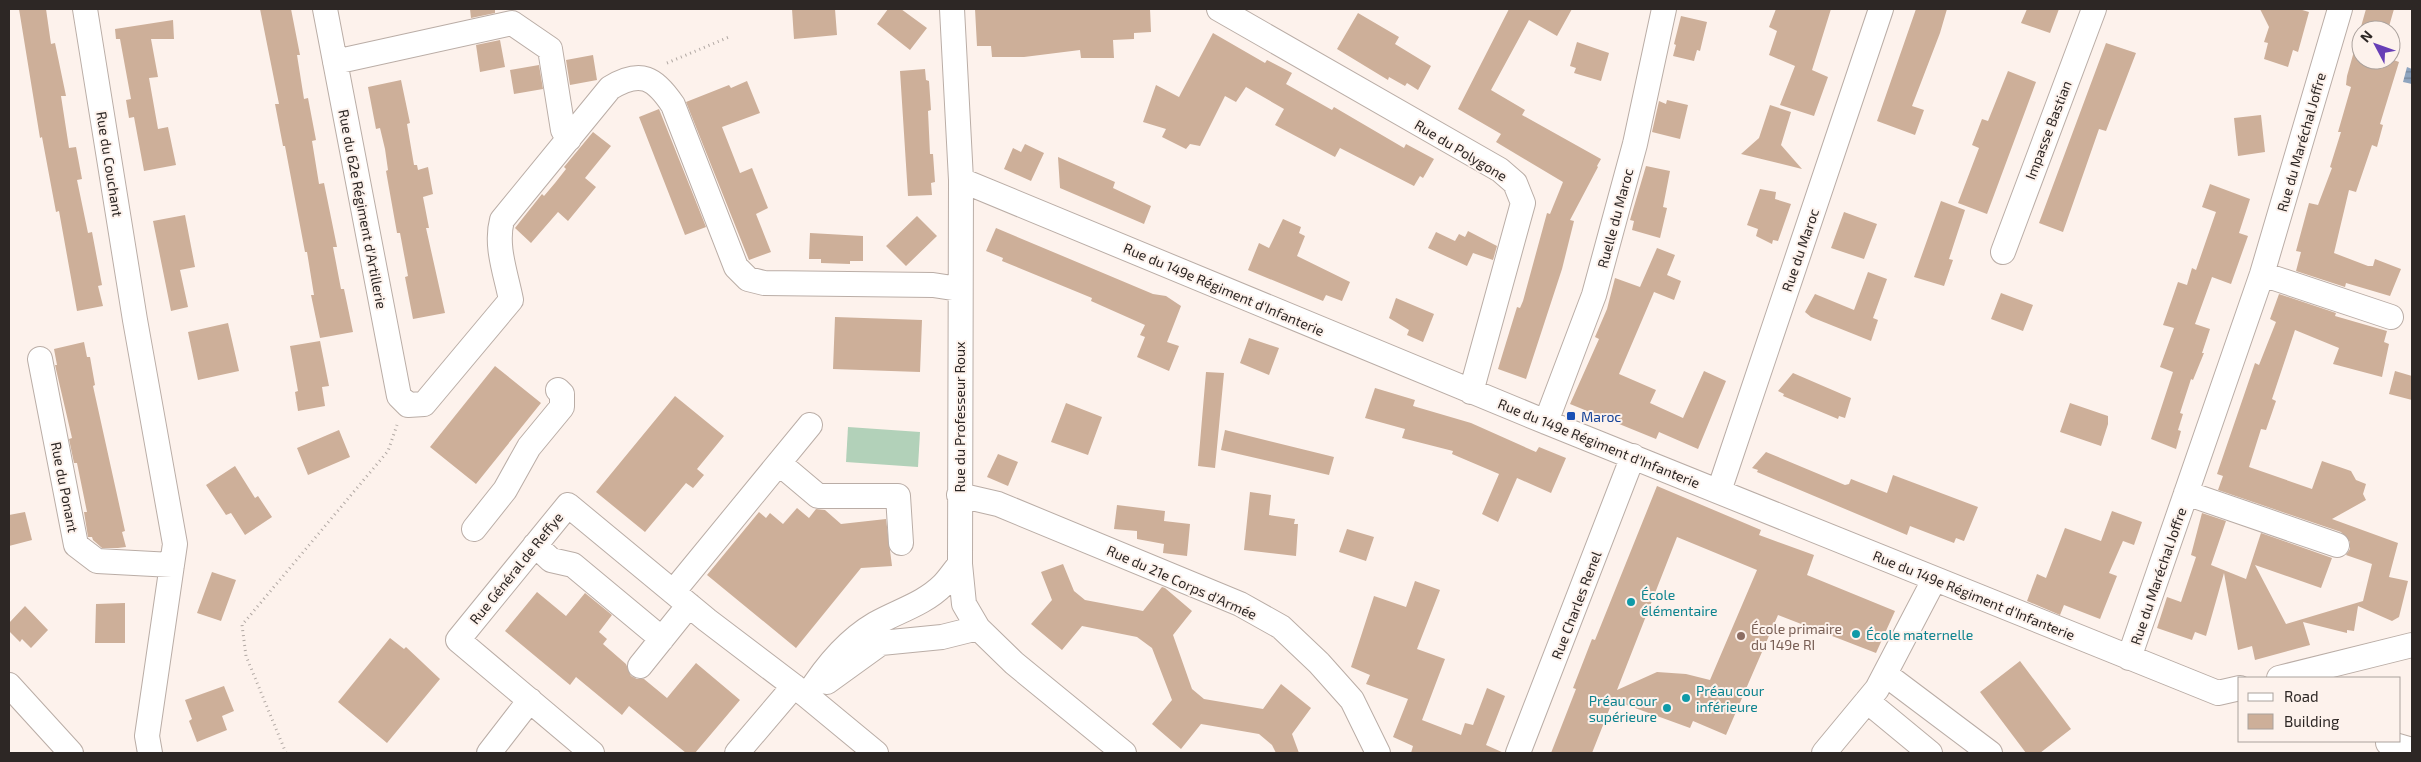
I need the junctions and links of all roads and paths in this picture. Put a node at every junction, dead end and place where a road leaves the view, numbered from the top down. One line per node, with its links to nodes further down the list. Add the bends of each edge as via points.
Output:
1 (85, 9): 34 (street, Rue du Couchant, via 175,544)
2 (325, 9): 10 (street, Rue du 62e Régiment d'Artillerie)
3 (952, 9): 13 (street, Rue du Professeur Roux)
4 (1219, 9): 20 (street, Rue du Polygone, via 1500,170 1515,183 1523,203)
5 (1663, 9): 22 (street, Ruelle du Maroc, via 1634,144 1594,295)
6 (1881, 9): 26 (street, Rue du Maroc)
7 (2094, 9): 14 (street, Impasse Bastian)
8 (2340, 9): 15 (street, Rue du Maréchal Joffre)
9 (729, 37): 11 (path, via 674,59)
10 (335, 62): 12 (street, via 512,23 550,49 563,130); 21 (street, Rue du 62e Régiment d'Artillerie, via 399,396)
11 (642, 78): 12 (street, via 622,80 610,88); 16 (street, via 660,86 673,106 736,267 748,279 764,283 933,285)
12 (569, 139): 21 (street, via 502,220 499,244 511,300 424,404)
13 (961, 180): 16 (street, Rue du Professeur Roux); 20 (street, Rue du 149e Régiment d'Infanterie)
14 (2003, 252)
15 (2262, 274): 17 (street); 27 (street, Rue du Maréchal Joffre)
16 (959, 289): 28 (street, Rue du Professeur Roux)
17 (2391, 317)
18 (40, 359): 34 (street, Rue du Ponant, via 76,545 97,561)
19 (558, 390): 29 (street, via 562,394 562,406 529,447 505,490)
20 (1471, 392): 22 (street, Rue du 149e Régiment d'Infanterie)
21 (408, 405): 53 (path, via 393,431 388,451 242,625 246,656)
22 (1546, 422): 24 (street, Rue du 149e Régiment d'Infanterie)
23 (810, 425): 25 (street)
24 (1633, 456): 26 (street, Rue du 149e Régiment d'Infanterie); 60 (street, Rue Charles Renel)
25 (780, 464): 30 (street, via 818,496 898,496); 36 (street)
26 (1719, 491): 35 (street, Rue du 149e Régiment d'Infanterie)
27 (2186, 493): 32 (street, Rue du Maréchal Joffre); 40 (street, Rue du Maréchal Joffre)
28 (959, 496): 33 (street, Rue du Professeur Roux); 59 (street, Rue du 21e Corps d'Armée, via 998,504 1240,604 1281,627 1352,700)
29 (474, 529)
30 (901, 543)
31 (535, 545): 36 (street, Rue Général de Reffye, via 568,505); 38 (street, via 551,560 574,565); 47 (street, Rue Général de Reffye, via 458,640)
32 (2337, 546)
33 (960, 564): 37 (street, Rue du Professeur Roux, via 964,604); 46 (street, via 927,598 876,624 848,643 820,675)
34 (172, 565): 52 (street, via 148,736)
35 (1934, 580): 40 (street, Rue du 149e Régiment d'Infanterie); 42 (street)
36 (681, 598): 38 (street); 46 (street, Rue Général de Reffye)
37 (978, 628): 46 (street, via 942,637 881,643); 58 (street, Rue du Professeur Roux, via 1014,663)
38 (662, 639): 41 (street)
39 (2412, 645): 43 (street)
40 (2129, 658): 45 (street, Rue du 149e Régiment d'Infanterie, via 2218,693)
41 (640, 666)
42 (1885, 674): 48 (street); 63 (street)
43 (2283, 677)
44 (9, 685): 51 (street)
45 (2238, 688)
46 (800, 691): 56 (street); 57 (street, Rue Général de Reffye)
47 (530, 700): 54 (street); 55 (street, Rue Général de Reffye)
48 (1867, 701): 61 (street); 62 (street)
49 (2388, 743): 50 (street)
50 (2412, 750)
51 (71, 753)
52 (150, 753)
53 (286, 753)
54 (489, 753)
55 (592, 753)
56 (737, 753)
57 (876, 753)
58 (1124, 753)
59 (1378, 753)
60 (1518, 753)
61 (1824, 753)
62 (1930, 753)
63 (1990, 753)

